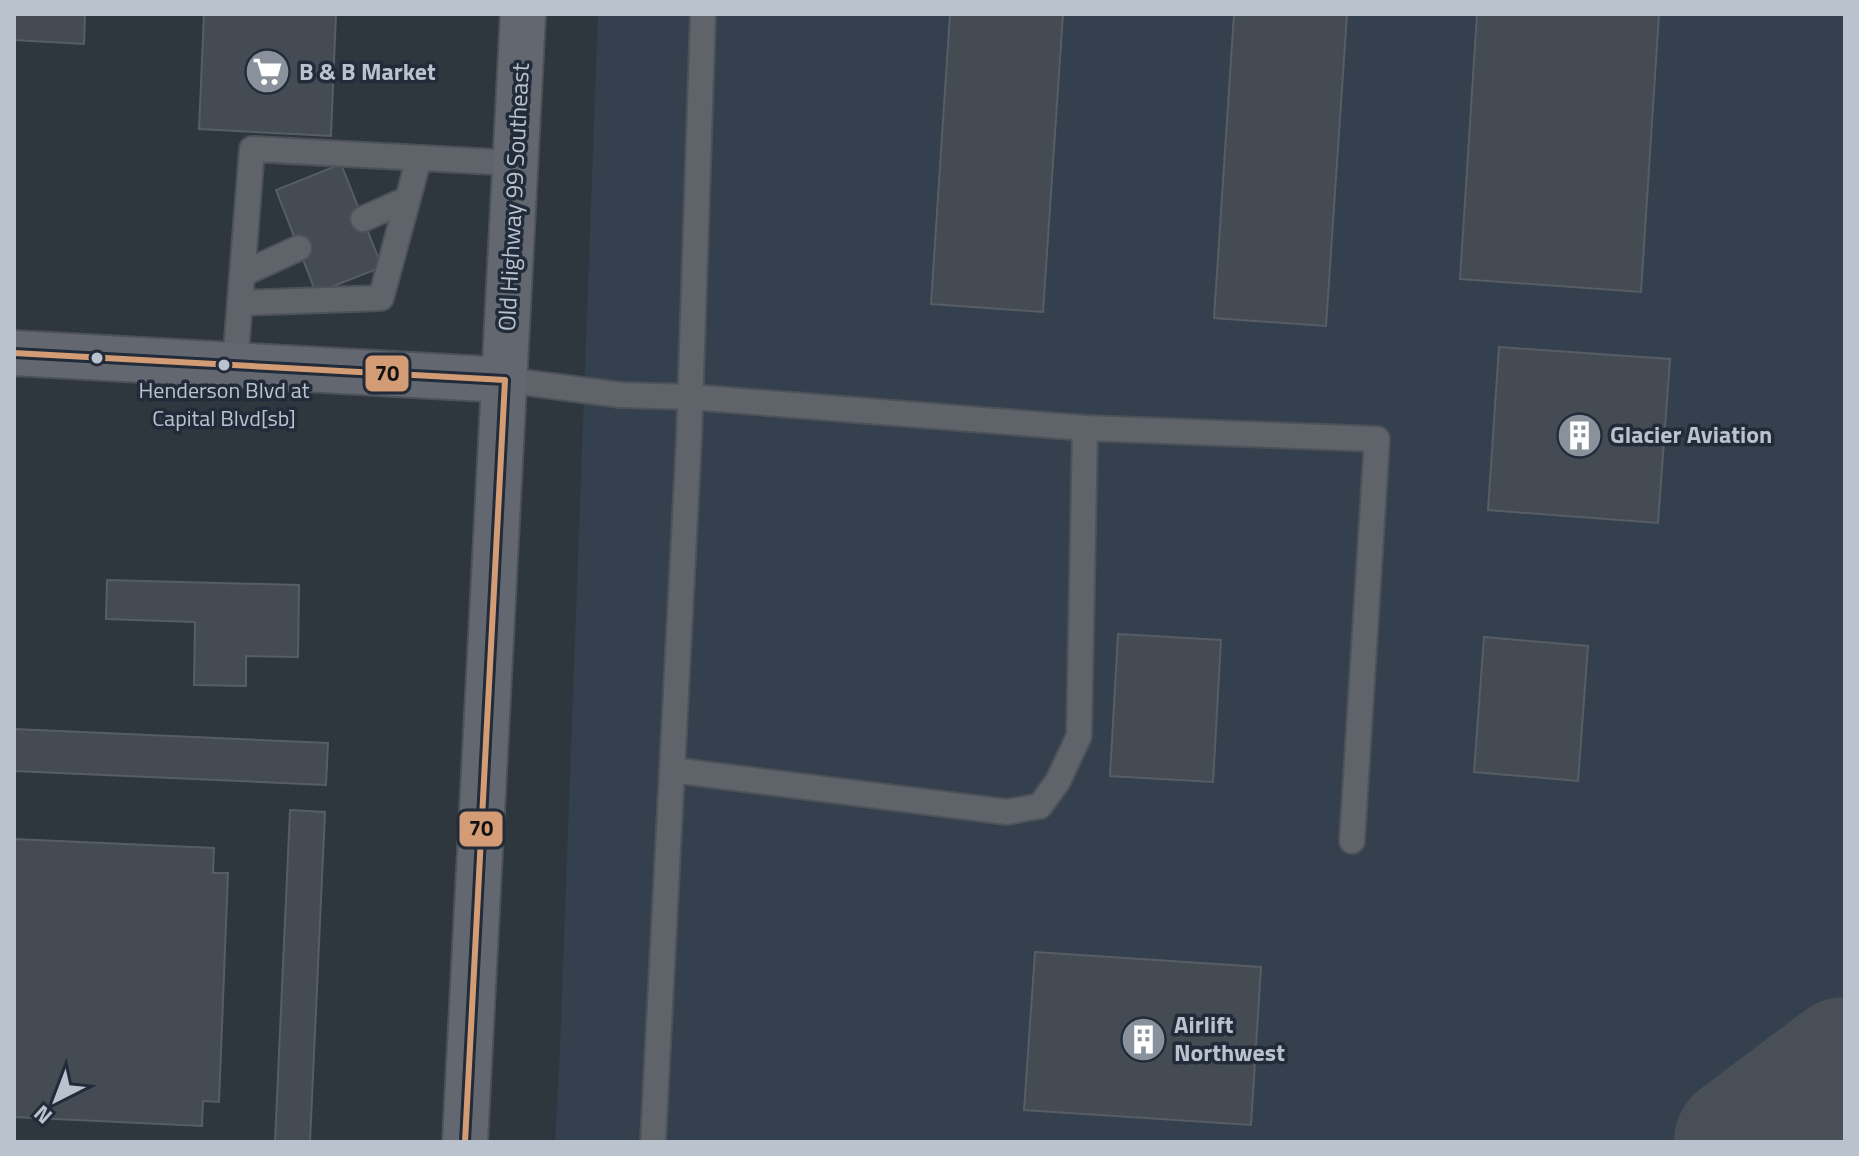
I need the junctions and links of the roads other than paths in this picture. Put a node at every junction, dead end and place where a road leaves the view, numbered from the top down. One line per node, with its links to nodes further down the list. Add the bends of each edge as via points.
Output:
1 (523, 14): 4 (main road, Old Highway 99 Southeast)
2 (703, 14): 13 (lane)
3 (419, 158): 4 (lane); 5 (lane); 8 (lane, via 252,149)
4 (516, 163): 12 (main road, Old Highway 99 Southeast)
5 (408, 199): 6 (lane); 9 (lane, via 381,298)
6 (363, 219)
7 (299, 248): 8 (lane)
8 (242, 274): 9 (lane)
9 (240, 303): 11 (lane)
10 (14, 353): 11 (main road)
11 (235, 365): 12 (main road)
12 (505, 380): 13 (lane, via 621,395); 17 (main road, Old Highway 99 Southeast)
13 (690, 397): 14 (lane); 15 (lane)
14 (1085, 428): 15 (lane, via 1079,736 1040,806 1007,812); 16 (lane, via 1377,439)
15 (672, 770): 18 (lane)
16 (1352, 841)
17 (465, 1142)
18 (653, 1142)

